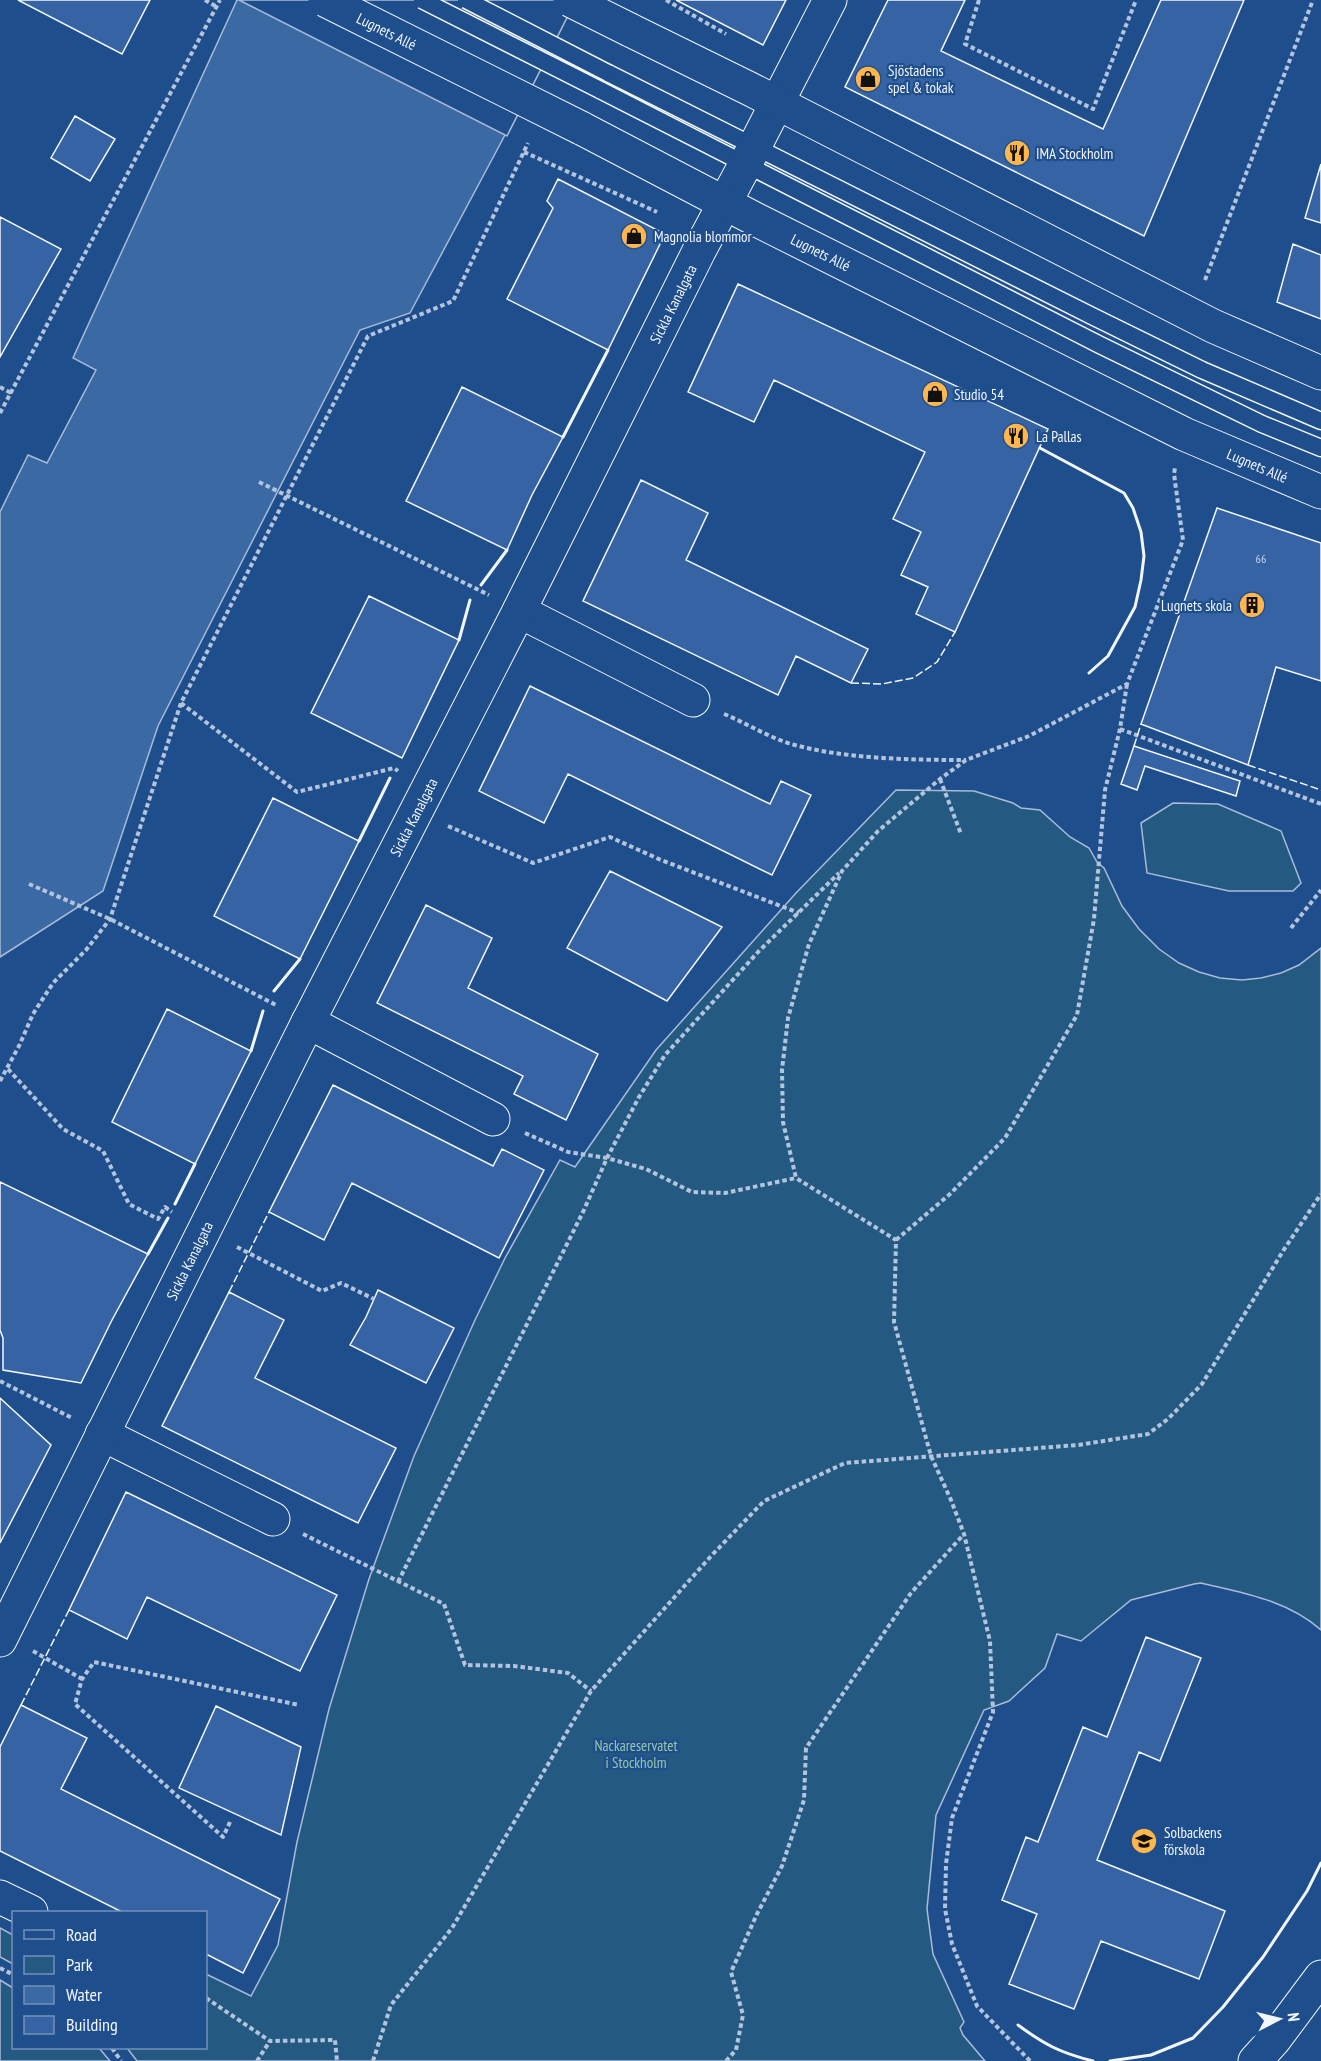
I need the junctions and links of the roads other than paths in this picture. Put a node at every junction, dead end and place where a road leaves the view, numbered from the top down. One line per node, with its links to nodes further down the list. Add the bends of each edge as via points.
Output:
1 (325, 0): 8 (street, Lugnets Allé, bridge)
2 (422, 0): 7 (lane, bridge, via 600,90)
3 (466, 0): 7 (lane, bridge, via 608,73)
4 (570, 0): 6 (street, bridge)
5 (830, 0): 6 (street, Sickla Kanalgata)
6 (776, 103): 7 (street, Sickla Kanalgata); 9 (street, via 1213,326)
7 (750, 155): 8 (street, Sickla Kanalgata); 10 (lane, via 1202,370); 11 (lane, via 1100,345 1262,424)
8 (724, 203): 12 (street, Lugnets Allé, via 1184,434); 13 (street, Sickla Kanalgata)
9 (1321, 373)
10 (1321, 421)
11 (1321, 448)
12 (1321, 492)
13 (519, 611): 14 (street); 15 (street, Sickla Kanalgata)
14 (693, 700)
15 (308, 1022): 16 (street); 17 (street, Sickla Kanalgata)
16 (493, 1119)
17 (102, 1434): 18 (street); 19 (street, Sickla Kanalgata)
18 (273, 1519)
19 (2, 1637)
20 (0, 1897): 21 (street)
21 (29, 1911)
22 (1321, 1977): 23 (street)
23 (1255, 2061)

